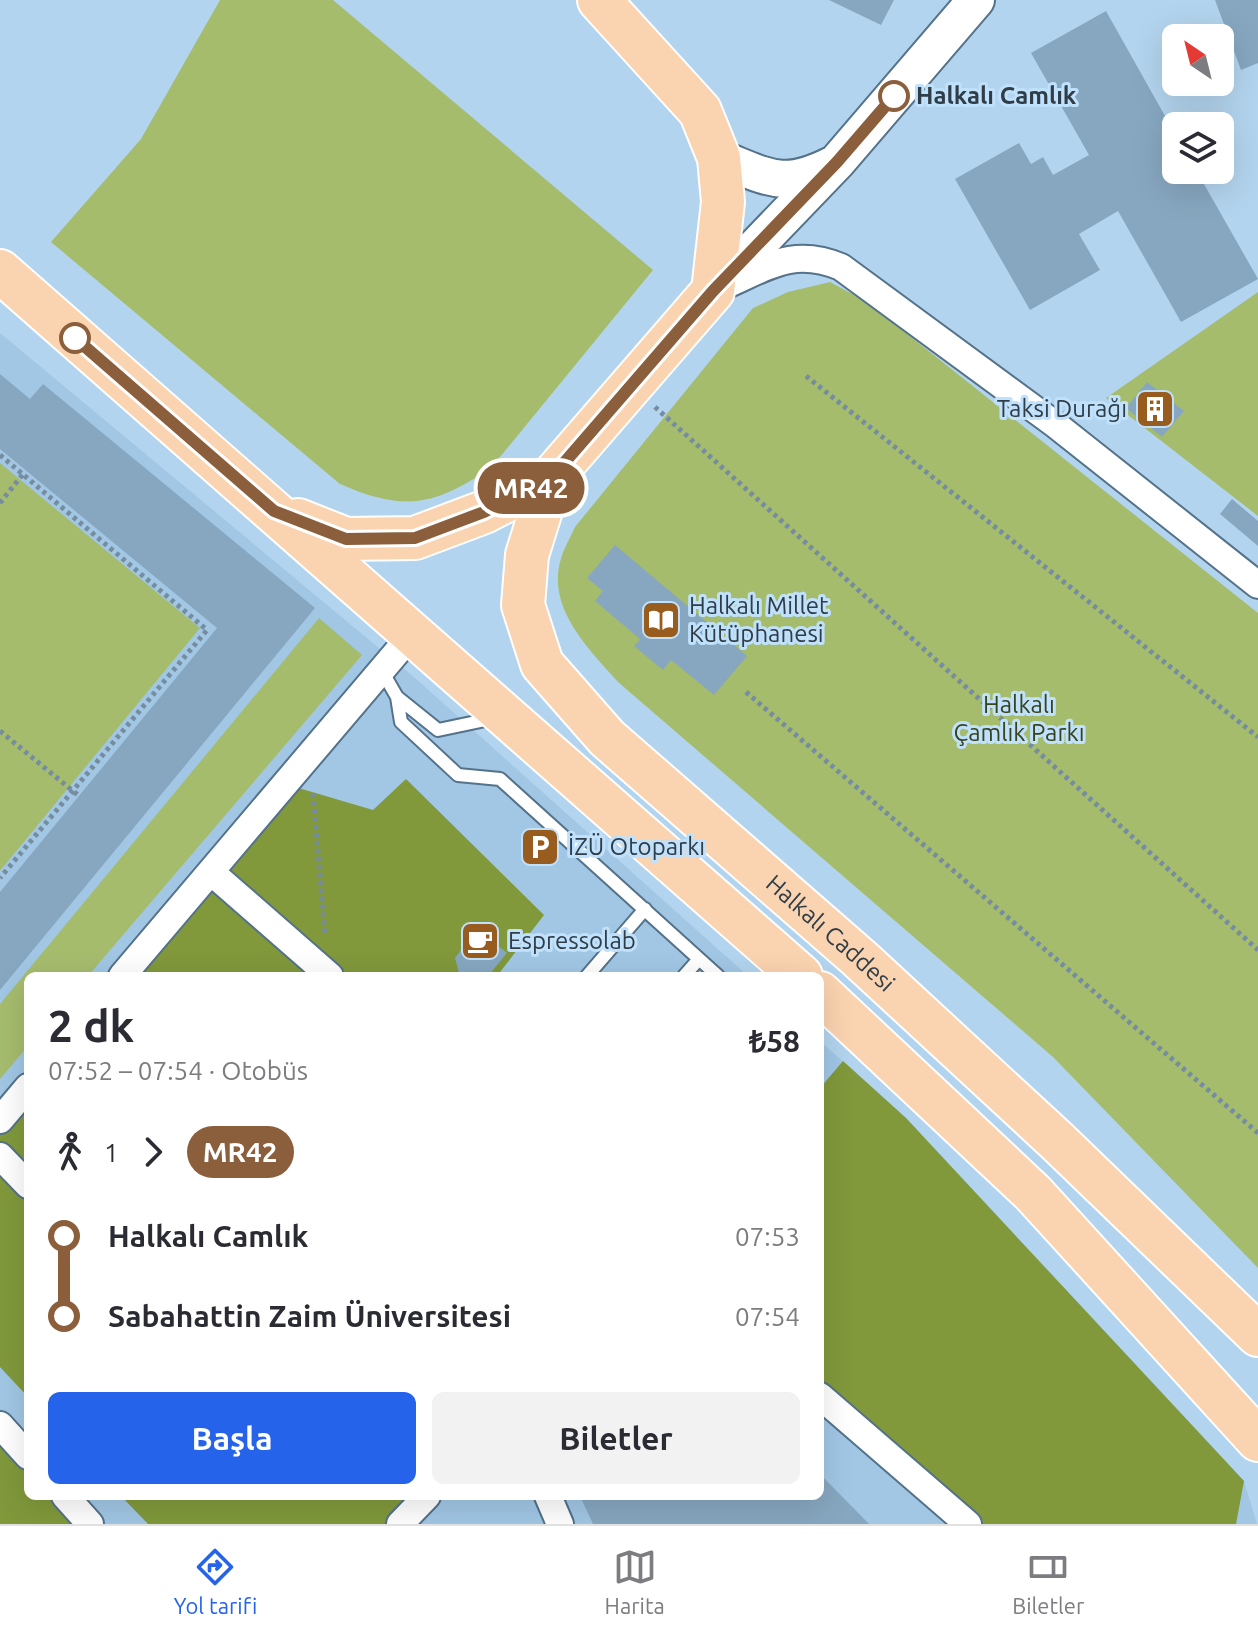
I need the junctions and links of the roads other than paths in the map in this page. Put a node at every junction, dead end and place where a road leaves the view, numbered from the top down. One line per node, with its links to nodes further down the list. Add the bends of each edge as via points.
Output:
1 (976, 0): 4 (street)
2 (605, 2): 3 (main road, via 700,111)
3 (719, 158): 4 (street, via 772,178 803,179); 6 (main road, via 723,202)
4 (837, 162): 6 (street)
5 (0, 271): 8 (main road)
6 (713, 291): 7 (main road); 9 (street, via 790,257 820,258 841,267 1056,425)
7 (551, 478): 8 (main road, via 484,512 415,538 346,539); 30 (main road, Halkalı Caddesi, via 527,555 523,605 542,664 607,738 859,958)
8 (274, 511): 10 (main road)
9 (1258, 585)
10 (414, 632): 11 (street); 13 (main road)
11 (382, 671): 12 (lane); 16 (street)
12 (397, 697): 14 (lane); 15 (lane, via 401,722)
13 (506, 716): 14 (lane); 24 (main road)
14 (438, 730): 15 (lane)
15 (429, 749): 17 (lane, via 458,775 500,779)
16 (211, 872): 19 (street); 20 (street)
17 (645, 909): 18 (lane); 21 (lane)
18 (699, 959): 22 (lane); 23 (lane)
19 (125, 972)
20 (326, 972)
21 (590, 972)
22 (688, 972)
23 (714, 972)
24 (796, 972)
25 (824, 997): 33 (main road, via 1033,1193)
26 (24, 1092): 27 (street)
27 (0, 1120)
28 (0, 1156): 29 (street)
29 (24, 1181)
30 (1258, 1335)
31 (824, 1399): 41 (street)
32 (0, 1425): 34 (street)
33 (1256, 1442)
34 (24, 1452)
35 (69, 1500): 38 (street)
36 (423, 1500): 39 (street)
37 (550, 1500): 40 (street)
38 (90, 1524)
39 (400, 1524)
40 (560, 1524)
41 (968, 1524)

